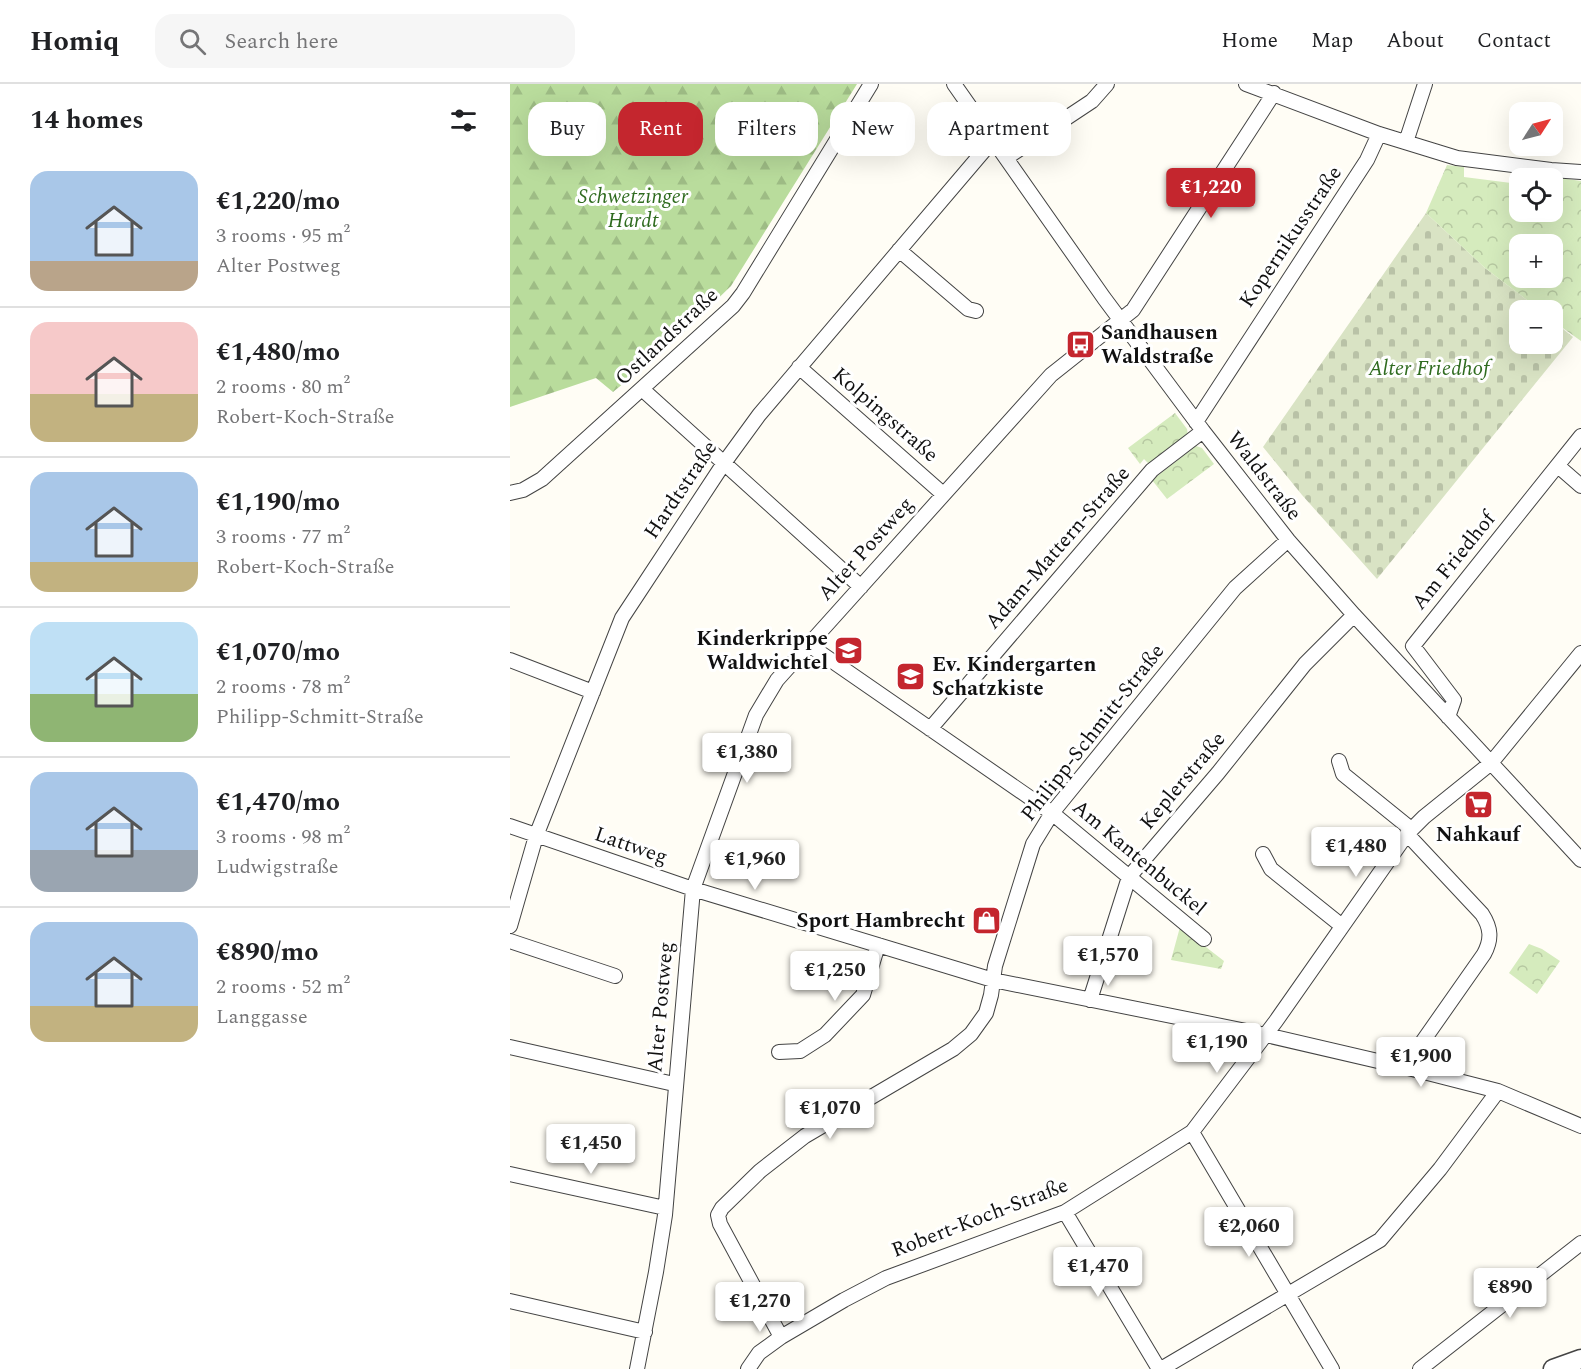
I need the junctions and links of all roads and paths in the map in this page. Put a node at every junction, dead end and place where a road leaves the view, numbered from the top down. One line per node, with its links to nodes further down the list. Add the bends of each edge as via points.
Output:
1 (871, 84): 17 (street, Ostlandstraße, via 743,293 722,318)
2 (954, 84): 7 (street, Waldstraße)
3 (1107, 84): 11 (street, via 1092,101)
4 (1246, 84): 6 (street)
5 (1425, 84): 9 (street)
6 (1274, 93): 8 (street); 15 (street, Alter Postweg, via 1133,310)
7 (967, 102)
8 (1379, 134): 9 (street); 18 (street, Kopernikusstraße, via 1367,160)
9 (1406, 142): 12 (street, via 1456,158)
10 (979, 156): 13 (street, Hardtstraße)
11 (1006, 158): 15 (street, Waldstraße)
12 (1581, 172)
13 (899, 250): 14 (street, via 968,309); 16 (street, Hardtstraße)
14 (976, 311)
15 (1122, 321): 18 (street, Waldstraße); 24 (street, Alter Postweg, via 1051,375)
16 (799, 367): 20 (street, Hardtstraße); 24 (street, Kolpingstraße)
17 (642, 389): 20 (street); 23 (street, Ostlandstraße, via 542,479)
18 (1199, 427): 25 (street, Waldstraße); 33 (street, Adam-Mattern-Straße, via 1152,470)
19 (1581, 436): 21 (street, Am Friedhof)
20 (724, 463): 26 (street); 31 (street, Hardtstraße, via 622,618)
21 (1558, 466): 22 (street); 32 (street, Am Friedhof, via 1413,646 1454,700)
22 (1581, 486)
23 (510, 493)
24 (943, 494): 26 (street, Alter Postweg)
25 (1288, 540): 27 (street, Waldstraße); 36 (street, Philipp-Schmitt-Straße, via 1235,588)
26 (861, 586): 28 (street, Alter Postweg)
27 (1354, 615): 32 (street, Waldstraße); 42 (street, Keplerstraße, via 1305,664)
28 (809, 645): 33 (street, Am Kantenbuckel); 43 (street, Alter Postweg, via 777,680 756,715)
29 (1581, 653): 35 (street, Robert-Koch-Straße)
30 (510, 660): 31 (street)
31 (593, 692): 39 (street, Hardtstraße)
32 (1448, 717): 35 (street, Waldstraße)
33 (930, 729): 36 (street, Am Kantenbuckel)
34 (1338, 761): 38 (street, via 1343,774)
35 (1491, 763): 38 (street, Robert-Koch-Straße); 41 (street, Waldstraße)
36 (1052, 813): 42 (street, Am Kantenbuckel); 50 (street, Philipp-Schmitt-Straße, via 1033,844)
37 (510, 825): 39 (street, Lattweg)
38 (1409, 832): 45 (street, Robert-Koch-Straße); 55 (street, via 1482,914 1490,936 1484,954)
39 (536, 836): 43 (street, Lattweg); 44 (street, Hardtstraße)
40 (1263, 854): 45 (street, via 1271,869)
41 (1581, 860)
42 (1129, 877): 46 (street, Am Kantenbuckel); 51 (street, Keplerstraße)
43 (693, 889): 48 (street, Lattweg); 56 (street, Alter Postweg)
44 (510, 926)
45 (1342, 926): 52 (street, Robert-Koch-Straße)
46 (1204, 939)
47 (510, 941): 49 (street)
48 (878, 945): 50 (street, Lattweg); 54 (street, via 863,995 825,1035 800,1051)
49 (615, 976)
50 (993, 980): 51 (street, Lattweg); 67 (street, Philipp-Schmitt-Straße, via 986,1013 971,1034 953,1049 805,1136 760,1171 722,1208 718,1215 720,1224)
51 (1090, 1000): 52 (street, Lattweg)
52 (1266, 1035): 55 (street, Lattweg); 59 (street, Robert-Koch-Straße)
53 (510, 1047): 56 (street)
54 (779, 1052)
55 (1408, 1068): 57 (street, Lattweg)
56 (674, 1084): 61 (street, Alter Postweg)
57 (1498, 1091): 58 (street, Lattweg); 64 (street, via 1380,1240)
58 (1580, 1124)
59 (1192, 1132): 62 (street, Robert-Koch-Straße); 64 (street)
60 (510, 1174): 61 (street)
61 (665, 1208): 66 (street, Alter Postweg)
62 (1065, 1212): 67 (street, Robert-Koch-Straße, via 886,1278); 71 (street)
63 (1581, 1243): 73 (street)
64 (1288, 1294): 71 (street); 72 (street)
65 (510, 1301): 66 (street)
66 (645, 1332): 69 (street, Alter Postweg)
67 (781, 1337): 70 (street, Robert-Koch-Straße, via 759,1353)
68 (1581, 1359): 74 (street)
69 (637, 1369)
70 (748, 1369)
71 (1160, 1369)
72 (1332, 1369)
73 (1420, 1369)
74 (1553, 1369)

